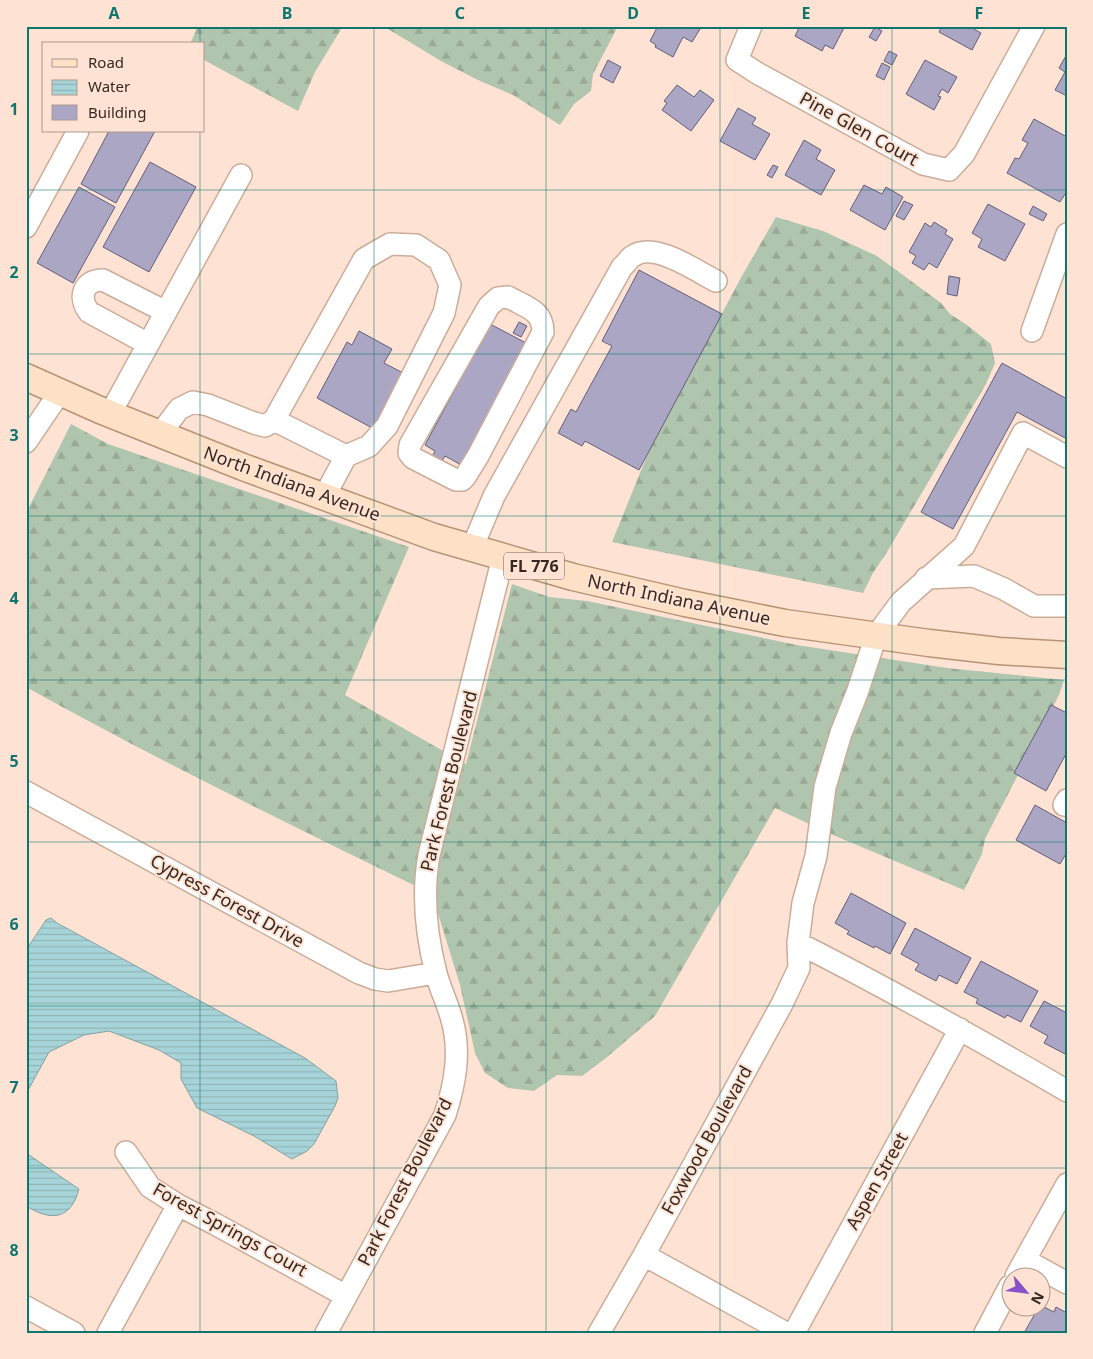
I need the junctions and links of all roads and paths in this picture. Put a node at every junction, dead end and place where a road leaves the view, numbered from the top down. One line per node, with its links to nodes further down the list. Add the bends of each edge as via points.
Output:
1 (752, 26): 2 (street, Pine Glen Court, via 737,60 923,164 949,170 964,154)
2 (1034, 26)
3 (77, 132): 5 (street)
4 (241, 175): 8 (street)
5 (26, 227)
6 (1067, 234): 9 (street)
7 (716, 281): 19 (street, via 661,253 648,251 634,255 622,267)
8 (166, 312): 10 (street); 10 (street, via 103,280 96,280 88,286 83,295 84,304 90,312)
9 (1032, 331)
10 (148, 344): 13 (street)
11 (26, 377): 12 (main road, North Indiana Avenue / FL 776)
12 (60, 392): 13 (main road, North Indiana Avenue / FL 776); 17 (street)
13 (110, 414): 15 (main road, North Indiana Avenue / FL 776)
14 (274, 420): 15 (street, via 265,426 194,402 179,409); 18 (street); 18 (street, via 364,259 390,244 416,245 439,260 450,285 444,313 387,426 369,446)
15 (160, 434): 21 (main road, North Indiana Avenue / FL 776)
16 (486, 440): 16 (street, via 543,332 539,314 508,298 498,298 489,306 409,452 412,458 462,480); 19 (street)
17 (26, 442)
18 (346, 456): 21 (street)
19 (516, 456): 22 (street, via 494,496)
20 (1067, 457): 24 (street, Foxwood Boulevard, via 1023,433 964,546)
21 (324, 497): 22 (main road, North Indiana Avenue / FL 776)
22 (472, 548): 23 (main road, North Indiana Avenue / FL 776)
23 (503, 557): 26 (main road, North Indiana Avenue / FL 776, via 685,603 785,623); 30 (street, Park Forest Boulevard, via 425,878 425,911)
24 (926, 578): 25 (street, via 974,576 1034,606); 26 (street, Foxwood Boulevard, via 901,602)
25 (1067, 606)
26 (876, 636): 27 (main road, North Indiana Avenue / FL 776, via 991,650); 29 (street, Foxwood Boulevard, via 825,787 816,856 803,903)
27 (1067, 655)
28 (26, 792): 30 (street, Cypress Forest Drive, via 359,973 388,981)
29 (798, 943): 31 (street); 36 (street, Foxwood Boulevard, via 799,968 782,1004)
30 (436, 973): 40 (street, Park Forest Boulevard, via 455,1036 456,1074 452,1094 445,1114)
31 (960, 1029): 32 (street); 48 (street, Aspen Street)
32 (1067, 1091)
33 (126, 1152): 35 (street, Forest Springs Court, via 150,1187)
34 (1067, 1184): 37 (street)
35 (178, 1205): 40 (street, Forest Springs Court); 44 (street)
36 (644, 1255): 46 (street, Foxwood Boulevard); 47 (street)
37 (1021, 1266)
38 (1050, 1278): 39 (street)
39 (1067, 1284)
40 (346, 1296): 45 (street, Park Forest Boulevard)
41 (1000, 1305): 49 (street)
42 (26, 1307): 43 (street)
43 (74, 1333)
44 (108, 1333)
45 (326, 1333)
46 (599, 1333)
47 (786, 1333)
48 (794, 1333)
49 (985, 1333)

